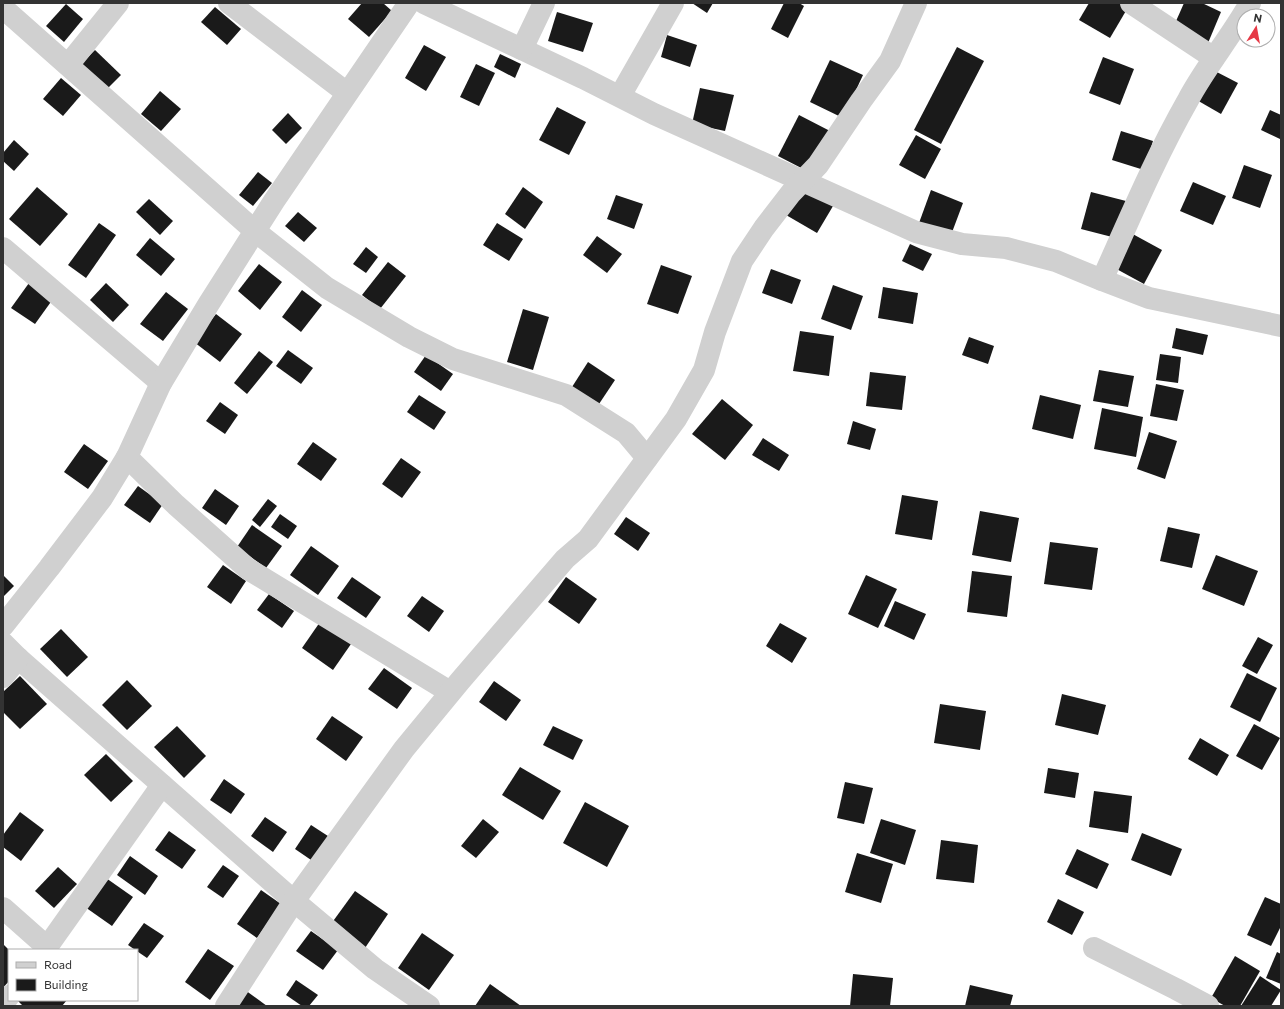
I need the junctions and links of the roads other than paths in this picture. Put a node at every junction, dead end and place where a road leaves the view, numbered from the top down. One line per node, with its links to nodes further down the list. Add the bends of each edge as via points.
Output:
1 (118, 3): 13 (street)
2 (229, 3): 14 (street)
3 (409, 3): 14 (street)
4 (424, 3): 11 (street)
5 (544, 3): 11 (street)
6 (674, 3): 15 (street)
7 (916, 3): 16 (street, via 890,61 818,165)
8 (1131, 3): 12 (street)
9 (1250, 3): 12 (street)
10 (3, 8): 13 (street)
11 (522, 49): 15 (street)
12 (1214, 58): 19 (street, via 1188,99)
13 (68, 65): 17 (street)
14 (348, 93): 17 (street)
15 (620, 96): 16 (street, via 654,114)
16 (803, 180): 19 (street, via 916,232 962,244 1006,248 1056,261); 23 (street, via 764,228 742,261 715,332 704,370 676,419)
17 (255, 231): 21 (street); 23 (street, via 327,288 409,337 453,359 566,395 626,433)
18 (3, 248): 21 (street)
19 (1102, 280): 20 (street, via 1149,298)
20 (1281, 326)
21 (161, 383): 22 (street)
22 (127, 457): 24 (street, via 102,498); 27 (street, via 248,569)
23 (647, 458): 27 (street, via 588,539 565,559)
24 (3, 626)
25 (11, 651): 26 (street); 28 (street)
26 (3, 677)
27 (450, 692): 29 (street, via 404,749)
28 (162, 785): 29 (street); 32 (street)
29 (294, 901): 33 (street); 34 (street, via 375,970)
30 (3, 908): 32 (street)
31 (1094, 948): 35 (street)
32 (46, 949)
33 (226, 1006)
34 (429, 1006)
35 (1208, 1006)

